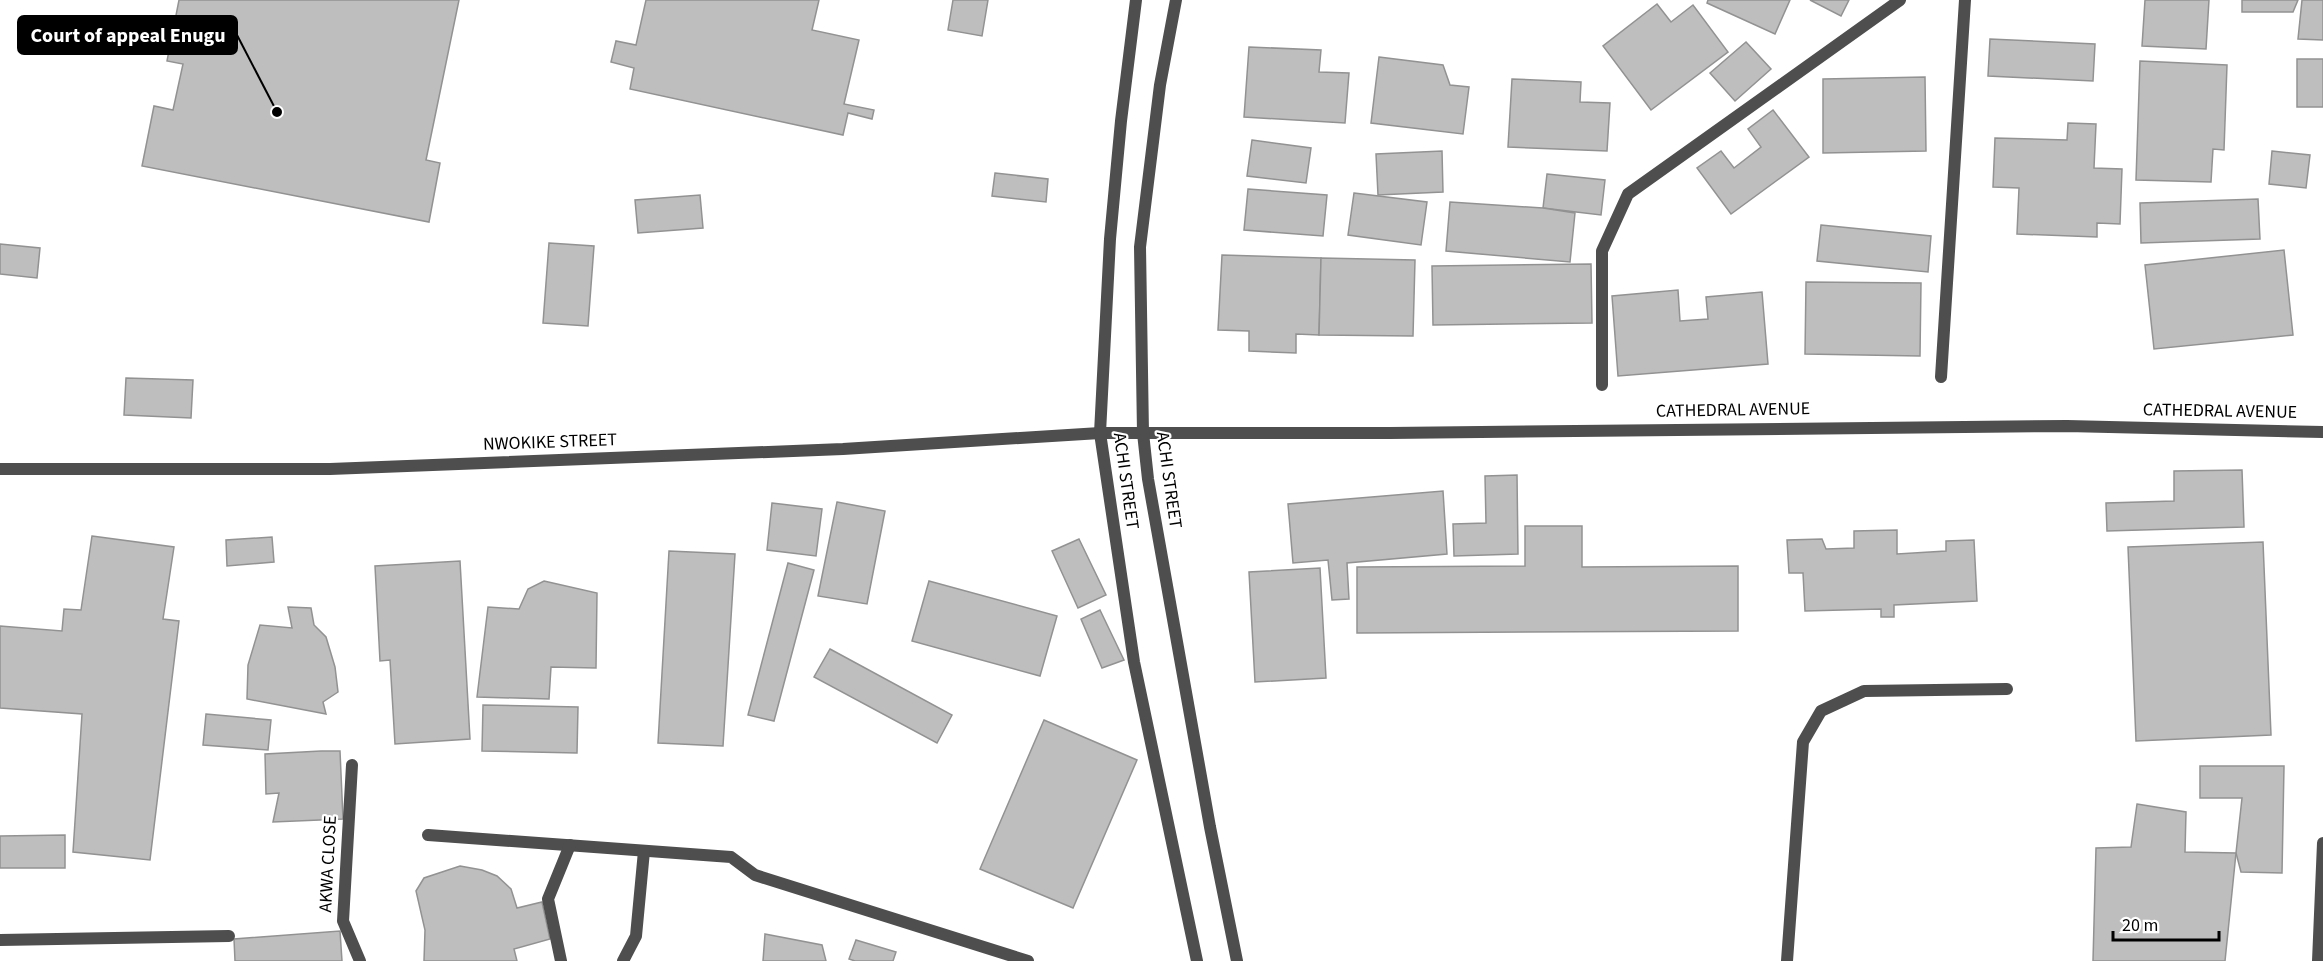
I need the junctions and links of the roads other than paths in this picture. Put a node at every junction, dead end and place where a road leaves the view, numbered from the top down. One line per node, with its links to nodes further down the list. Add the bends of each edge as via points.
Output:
1 (1136, 0): 8 (street, ACHI STREET, via 1110,239)
2 (1176, 0): 9 (street, ACHI STREET, via 1160,85 1140,247)
3 (1900, 0): 6 (street, via 1628,194 1602,251)
4 (1965, 0): 5 (street)
5 (1941, 377)
6 (1602, 385)
7 (2323, 432): 9 (street, CATHEDRAL AVENUE, via 2067,426)
8 (1100, 433): 9 (street, CATHEDRAL AVENUE); 10 (street, NWOKIKE STREET, via 843,449 330,470); 23 (street, ACHI STREET, via 1134,662)
9 (1143, 434): 24 (street, ACHI STREET, via 1152,502)
10 (0, 469)
11 (2007, 689): 25 (street, via 1864,691 1821,711 1803,742)
12 (352, 765): 19 (street, AKWA CLOSE, via 343,921)
13 (428, 835): 15 (street)
14 (2323, 843): 26 (street)
15 (570, 845): 16 (street); 20 (street, via 548,899)
16 (644, 851): 21 (street, via 636,936); 22 (street, via 732,857 755,875)
17 (229, 936): 18 (street)
18 (0, 940)
19 (360, 961)
20 (561, 961)
21 (623, 961)
22 (1028, 961)
23 (1197, 961)
24 (1237, 961)
25 (1787, 961)
26 (2318, 961)

